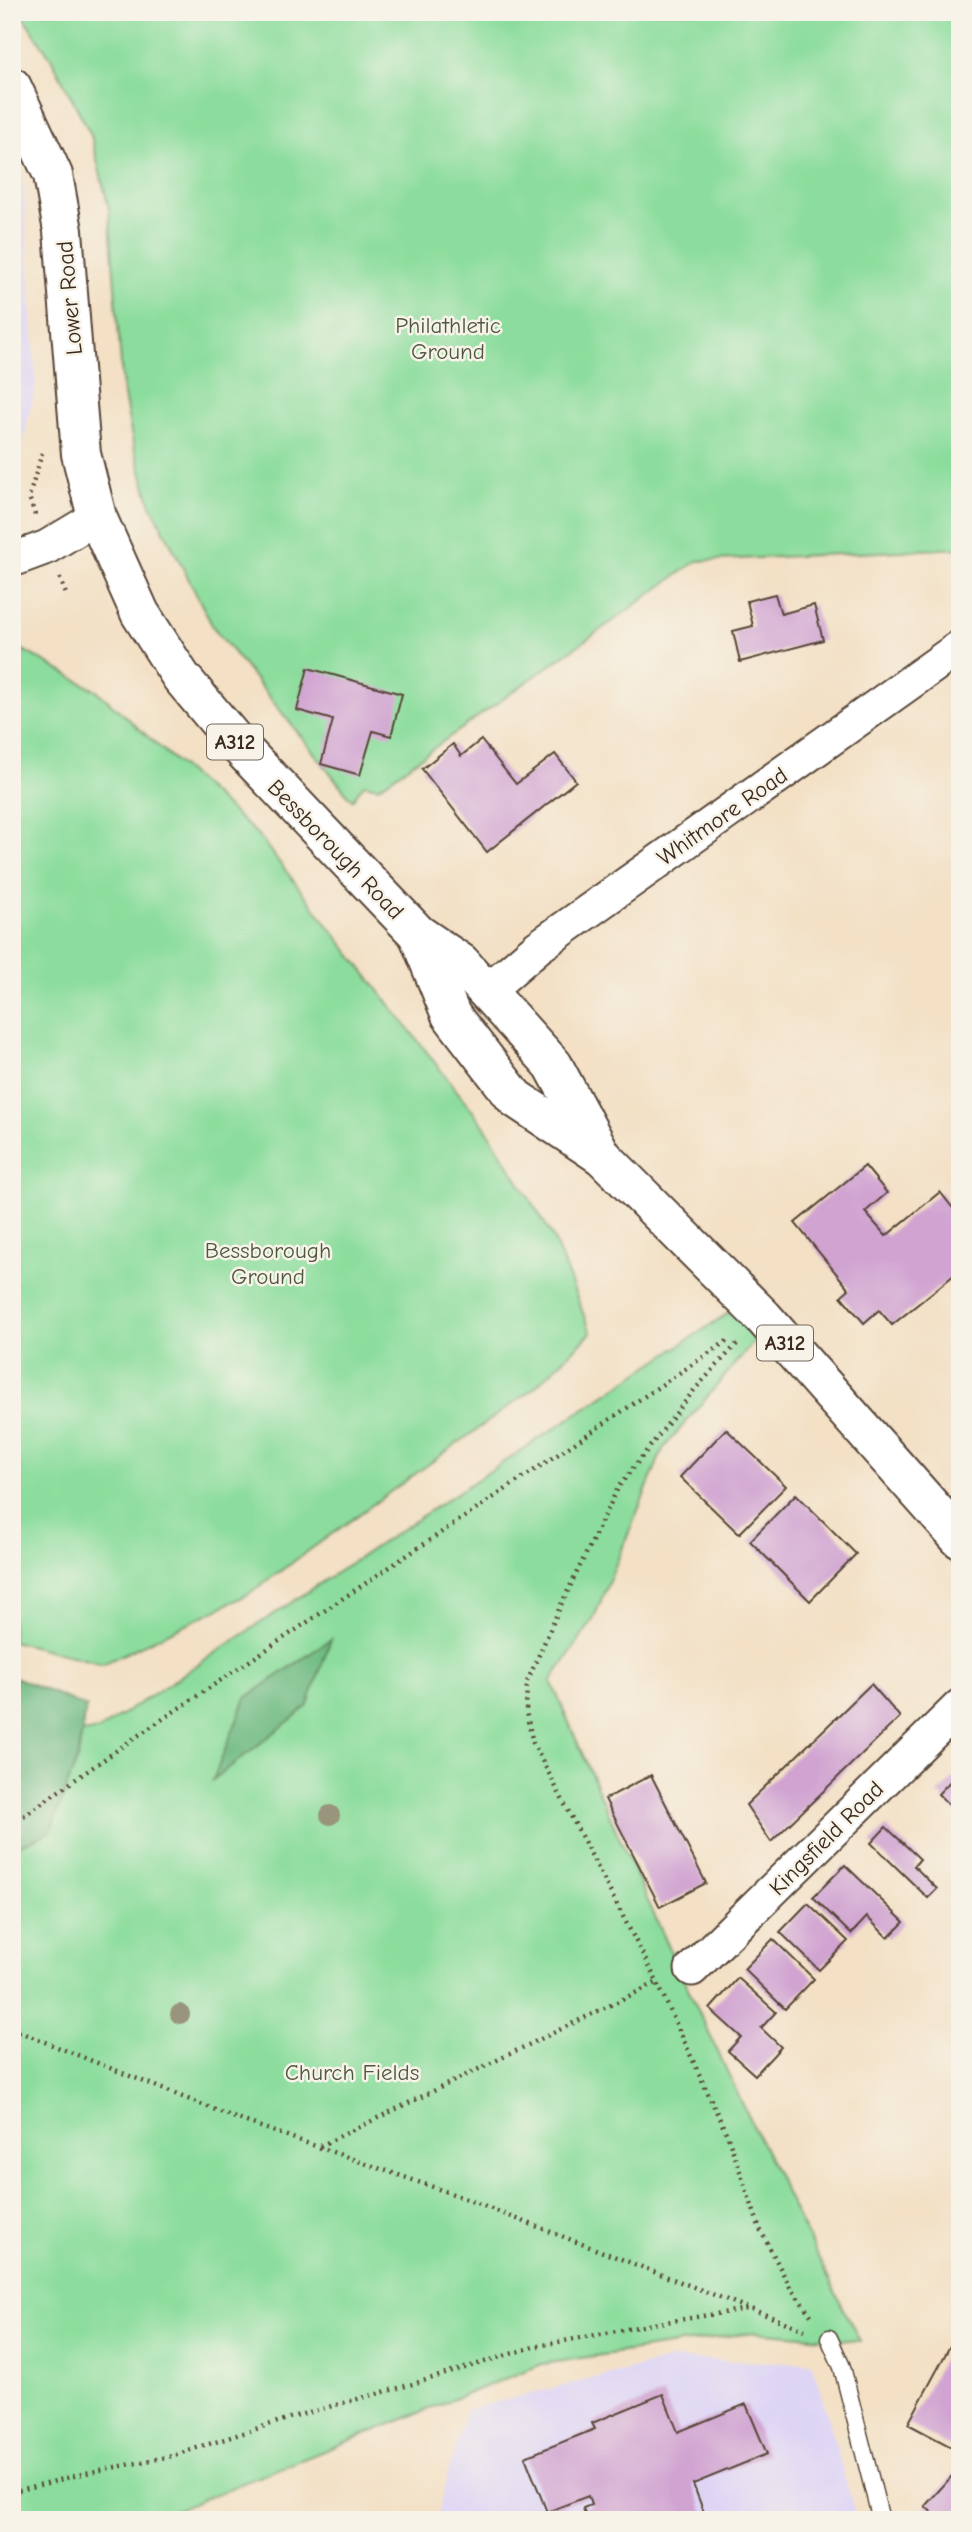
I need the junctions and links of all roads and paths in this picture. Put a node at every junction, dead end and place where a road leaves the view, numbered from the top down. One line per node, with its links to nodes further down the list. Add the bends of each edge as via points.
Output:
1 (12, 87): 2 (main road, Lower Road / A312, via 53,175 63,230 81,454)
2 (97, 517): 3 (street, via 47,547); 5 (main road, Bessborough Road / A312, via 140,613 181,677 239,746)
3 (12, 560)
4 (960, 647): 6 (street, Whitmore Road, via 538,947)
5 (418, 934): 6 (main road, Bessborough Road / A312, via 461,963); 7 (main road, Bessborough Road / A312, via 451,1015 515,1098)
6 (488, 990): 7 (main road, Bessborough Road / A312, via 553,1065)
7 (602, 1156): 8 (main road, Bessborough Road / A312)
8 (763, 1317): 9 (main road, Bessborough Road / A312); 11 (path); 13 (path, via 695,1389 619,1486 527,1682 526,1712 533,1743)
9 (960, 1539)
10 (960, 1706): 12 (street, Kingsfield Road)
11 (12, 1824)
12 (692, 1969)
13 (657, 1982): 15 (path); 17 (path, via 728,2137 760,2229 790,2287)
14 (12, 2029): 15 (path, via 239,2119)
15 (320, 2146): 16 (path)
16 (748, 2309): 17 (path); 18 (path, via 533,2347 172,2456)
17 (829, 2338): 19 (lane, via 842,2367)
18 (12, 2492)
19 (881, 2520)

